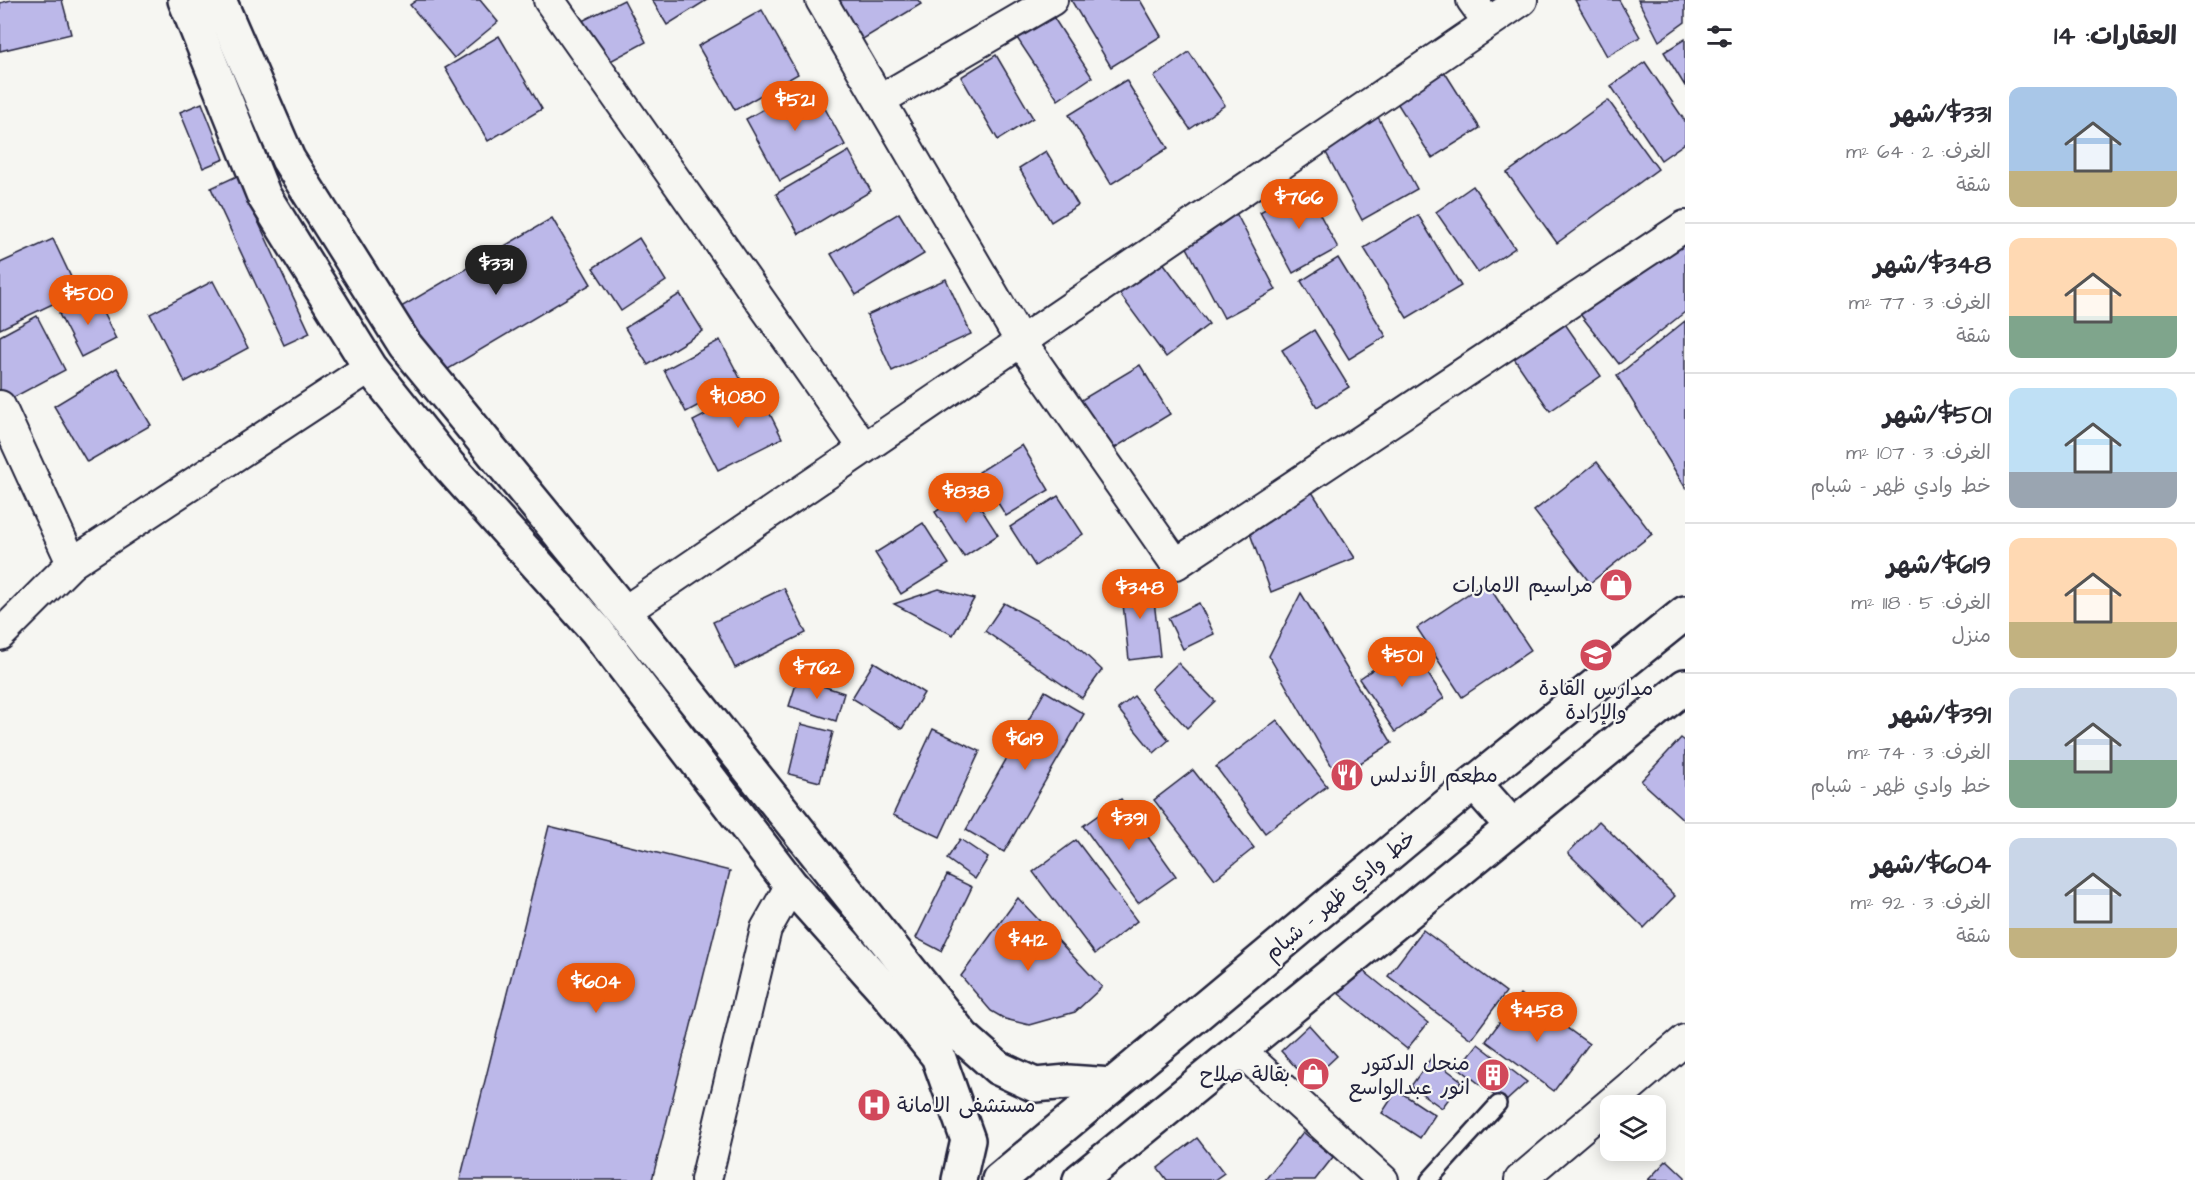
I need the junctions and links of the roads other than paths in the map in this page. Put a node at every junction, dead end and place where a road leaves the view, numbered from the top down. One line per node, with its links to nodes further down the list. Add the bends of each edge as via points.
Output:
1 (185, 0): 12 (street, via 264,196)
2 (219, 0): 11 (street, via 288,159)
3 (549, 0): 14 (street)
4 (822, 0): 8 (street)
5 (1052, 0): 8 (street)
6 (1521, 0): 7 (street)
7 (1480, 11): 10 (street)
8 (880, 100): 10 (street)
9 (1685, 226): 10 (street, via 1176,564)
10 (1021, 342): 14 (street)
11 (405, 345): 12 (street); 16 (street)
12 (370, 367): 15 (street); 18 (street, via 449,466)
13 (0, 406): 15 (street)
14 (864, 448): 16 (street)
15 (72, 563): 19 (street)
16 (624, 612): 18 (street); 26 (street, via 963,1037 998,1068 1035,1085)
17 (1685, 613): 21 (street, خط وادي ظهر - شبام)
18 (596, 630): 23 (street)
19 (0, 635)
20 (1685, 686): 22 (street)
21 (1474, 783): 22 (street); 26 (street, خط وادي ظهر - شبام)
22 (1512, 826): 25 (street)
23 (791, 885): 30 (street, via 766,929); 31 (street, via 938,1056 968,1140)
24 (1685, 1040): 35 (street)
25 (1240, 1050): 29 (street); 33 (street)
26 (1112, 1085): 28 (street, خط وادي ظهر - شبام)
27 (1498, 1104): 34 (lane)
28 (1052, 1135): 29 (street); 32 (street, خط وادي ظهر - شبام)
29 (1083, 1178)
30 (706, 1180)
31 (959, 1180)
32 (999, 1180)
33 (1383, 1180)
34 (1429, 1180)
35 (1520, 1180)

